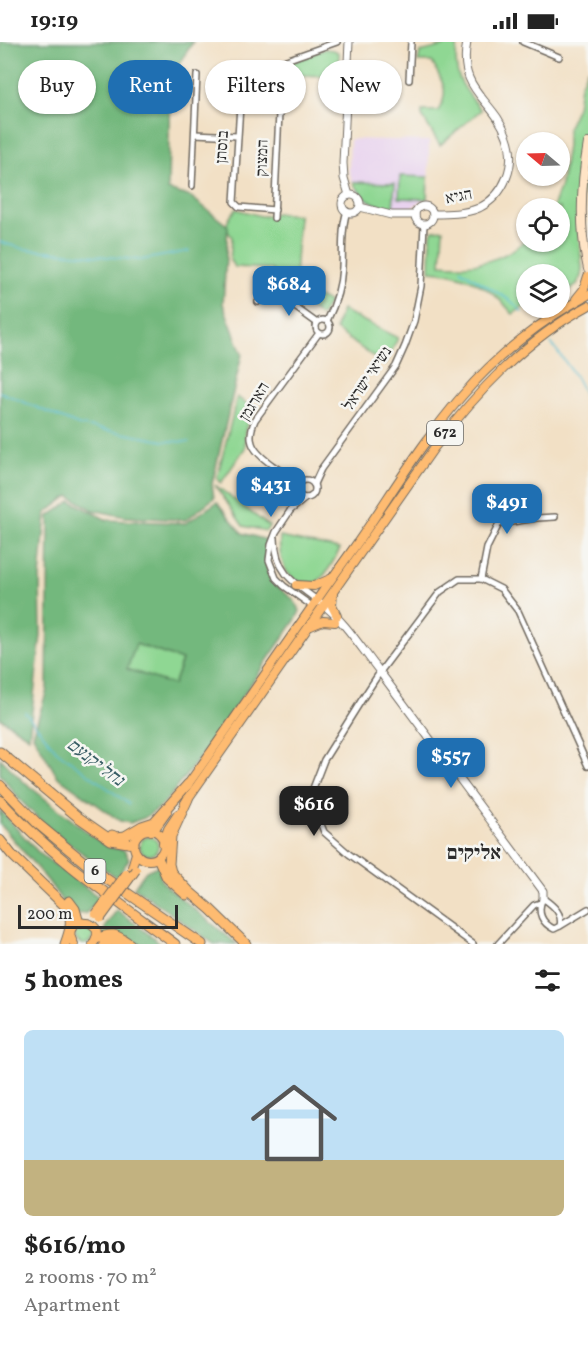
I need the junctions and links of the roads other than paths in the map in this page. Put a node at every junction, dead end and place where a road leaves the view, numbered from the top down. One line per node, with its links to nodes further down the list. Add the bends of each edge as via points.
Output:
1 (337, 42): 7 (street, בוסתן)
2 (349, 42): 16 (street, via 343,163)
3 (411, 42): 9 (street)
4 (467, 42): 20 (street, הגיא, via 468,77 501,122 511,152 510,166 500,191 479,208)
5 (523, 42): 6 (street)
6 (559, 57)
7 (284, 60)
8 (197, 75): 12 (street)
9 (409, 80)
10 (239, 114): 13 (street, בוסתן)
11 (279, 114): 18 (street, המצוק)
12 (195, 134): 13 (street); 15 (street)
13 (237, 136): 18 (street, בוסתן, via 234,203 239,207)
14 (588, 143): 24 (main road, via 582,218)
15 (192, 186)
16 (349, 195): 17 (street, via 359,199); 19 (street, via 343,204)
17 (360, 207): 19 (street, via 354,212); 21 (street, via 391,215)
18 (274, 210): 22 (street, המצוק)
19 (347, 211): 30 (street, via 341,284)
20 (433, 214): 21 (street, via 425,206 417,209); 23 (street, via 430,222)
21 (415, 215): 23 (street)
22 (274, 218)
23 (424, 224): 33 (street, נשיאי ישראל, via 421,286 405,346 396,366)
24 (588, 268)
25 (588, 276): 28 (main road)
26 (588, 295): 28 (main road, 672)
27 (258, 302): 31 (street, via 269,290)
28 (572, 304): 42 (main road, 672, via 510,349 461,397)
29 (588, 306): 45 (main road, 672, via 513,359 470,404 434,448)
30 (327, 321): 31 (street); 32 (street, via 329,331)
31 (317, 323): 32 (street)
32 (320, 333): 34 (street, הארגמן, via 255,420 251,433 258,453)
33 (321, 469): 35 (street, נשיאי ישראל); 36 (street, נשיאי ישראל)
34 (292, 479): 35 (street, הארגמן); 37 (street, הארגמן)
35 (303, 481): 36 (street); 37 (street, נשיאי ישראל)
36 (314, 484): 38 (street, נשיאי ישראל, via 314,493)
37 (297, 491): 38 (street); 39 (street, נשיאי ישראל)
38 (306, 498): 39 (street, נשיאי ישראל)
39 (290, 511): 41 (street, נשיאי ישראל)
40 (555, 518): 43 (street, via 499,524 487,548)
41 (275, 535): 44 (street, via 280,566); 46 (street, נשיאי ישראל, via 269,552 273,572 284,586)
42 (330, 579): 44 (main road, via 314,586); 46 (main road, 672)
43 (481, 579): 49 (street, via 459,579 440,592); 51 (street, via 501,589 518,611)
44 (296, 585): 46 (street)
45 (334, 591): 46 (main road, 672); 47 (main road, via 332,606)
46 (318, 606): 47 (street); 48 (main road, 672); 52 (main road, 672)
47 (336, 619): 48 (main road); 49 (street)
48 (308, 628): 54 (main road, 672)
49 (380, 672): 65 (street, via 543,891); 77 (street, via 324,760 312,791 317,814 324,832 350,854)
50 (0, 752): 56 (highway)
51 (588, 766)
52 (188, 784): 56 (highway, via 154,822 125,836 107,834); 57 (main road, 672)
53 (0, 785): 76 (highway, 6, via 38,824 95,871)
54 (188, 799): 60 (main road, 672, via 168,829); 72 (highway, via 171,836 171,872)
55 (0, 800): 75 (highway, 6, via 73,869)
56 (78, 818): 61 (highway, via 111,840)
57 (151, 831): 60 (main road); 61 (main road, 672, via 141,833)
58 (0, 835): 68 (highway, via 67,899)
59 (0, 840): 71 (highway, via 65,906 71,919)
60 (164, 843): 62 (main road, 672)
61 (135, 848): 63 (main road); 64 (main road)
62 (158, 858): 63 (main road); 72 (highway, via 175,886)
63 (147, 860): 64 (main road)
64 (134, 868): 67 (main road, bridge)
65 (542, 901): 69 (street, via 556,909 562,920); 69 (street, via 542,920 554,929); 78 (street)
66 (588, 909): 69 (street)
67 (98, 916): 68 (main road); 70 (main road)
68 (81, 922): 70 (main road, via 91,924); 71 (main road, via 72,928)
69 (560, 926)
70 (97, 939): 73 (highway); 74 (highway, via 111,934)
71 (70, 942)
72 (244, 942)
73 (123, 944)
74 (130, 944)
75 (175, 944)
76 (202, 944)
77 (473, 944)
78 (498, 944)

